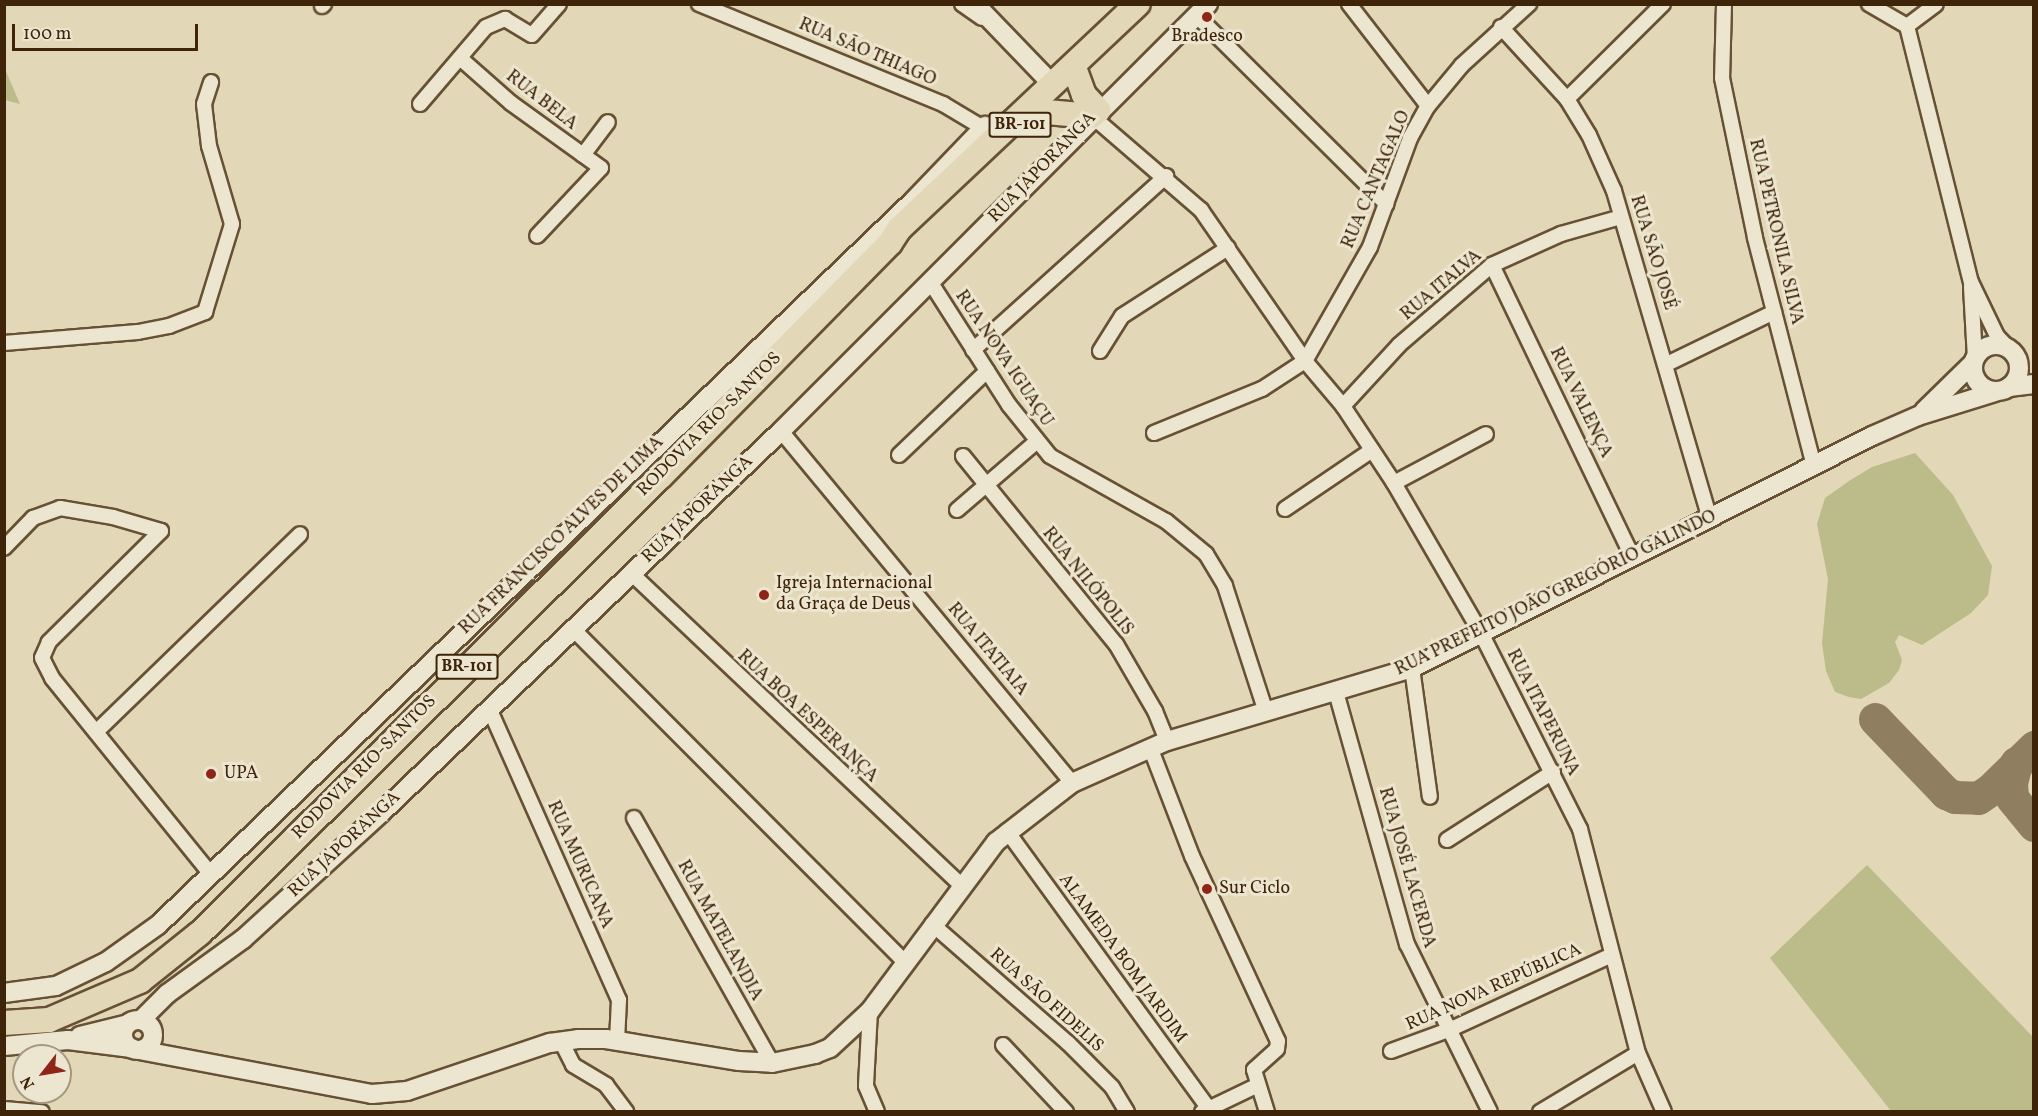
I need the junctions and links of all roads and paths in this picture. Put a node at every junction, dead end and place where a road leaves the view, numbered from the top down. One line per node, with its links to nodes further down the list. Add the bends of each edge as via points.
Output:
1 (559, 4): 16 (street, via 532,35 505,19 486,27)
2 (699, 4): 26 (street, RUA SÃO THIAGO, via 944,104)
3 (962, 4): 15 (street)
4 (975, 4): 15 (main road)
5 (1349, 4): 22 (street)
6 (1529, 4): 14 (street, RUA CANTAGALO)
7 (1663, 4): 20 (street)
8 (1724, 4): 37 (street, RUA PETRONILA SILVA, via 1722,78)
9 (1869, 4): 13 (street)
10 (1936, 4): 13 (street)
11 (1140, 5): 17 (highway, RODOVIA RIO-SANTOS / BR-101); 18 (highway, RODOVIA RIO-SANTOS / BR-101)
12 (1202, 10): 24 (main road, RUA JAPORANGA); 29 (street)
13 (1907, 26): 35 (street)
14 (1501, 27): 20 (street, RUA SÃO JOSÉ); 22 (street, RUA CANTAGALO, via 1462,64)
15 (998, 29): 18 (main road)
16 (460, 58): 21 (street); 27 (street, RUA BELA, via 511,103)
17 (1076, 73): 23 (highway, RODOVIA RIO-SANTOS / BR-101); 24 (highway, via 1084,95)
18 (1046, 78): 23 (highway, RODOVIA RIO-SANTOS / BR-101)
19 (211, 82): 38 (street, via 204,104 209,146 231,224 205,312 169,326 138,332)
20 (1567, 99): 30 (street, RUA SÃO JOSÉ, via 1589,135)
21 (420, 104)
22 (1428, 106): 29 (street, RUA CANTAGALO, via 1410,138)
23 (1032, 107): 24 (highway); 26 (highway, RODOVIA RIO-SANTOS); 32 (highway, RODOVIA RIO-SANTOS / BR-101, via 906,236)
24 (1084, 118): 28 (street, RUA ITAPERUNA); 36 (main road, RUA JAPORANGA)
25 (608, 122): 27 (street)
26 (988, 132): 32 (highway, RODOVIA RIO-SANTOS / BR-101); 82 (main road, RUA FRANCISCO ALVES DE LIMA)
27 (583, 155): 31 (street, RUA BELA, via 601,168)
28 (1166, 176): 33 (street, RUA ITAPERUNA, via 1201,210); 39 (street)
29 (1386, 204): 42 (street, RUA CANTAGALO, via 1370,247)
30 (1621, 217): 34 (street, RUA ITALVA, via 1561,234); 44 (street, RUA SÃO JOSÉ)
31 (537, 236)
32 (890, 243): 89 (highway, RODOVIA RIO-SANTOS / BR-101, via 200,933 141,981 49,1020)
33 (1228, 248): 40 (street, via 1122,316); 42 (street, RUA ITAPERUNA)
34 (1492, 266): 49 (street, RUA ITALVA, via 1399,345); 66 (street, RUA VALENÇA)
35 (1971, 282): 41 (street, via 1997,336); 43 (street)
36 (931, 283): 39 (street, RUA NOVA IGUAÇU); 51 (main road, RUA JAPORANGA)
37 (1774, 312): 44 (street); 58 (street, RUA PETRONILA SILVA)
38 (4, 343)
39 (973, 350): 46 (street, RUA NOVA IGUAÇU)
40 (1100, 351)
41 (2014, 354): 43 (main road, RUA PREFEITO JOÃO GREGÓRIO GALINDO, via 1994,345); 45 (main road); 48 (main road, via 2018,375)
42 (1305, 361): 49 (street, RUA ITAPERUNA); 52 (street, via 1262,389)
43 (1974, 361): 48 (main road, via 1977,382); 50 (main road, RUA PREFEITO JOÃO GREGÓRIO GALINDO)
44 (1668, 364): 63 (street, RUA SÃO JOSÉ)
45 (2034, 368)
46 (987, 371): 54 (street, RUA NOVA IGUAÇU); 56 (street)
47 (2034, 384): 48 (main road, RUA PREFEITO JOÃO GREGÓRIO GALINDO)
48 (2002, 389): 50 (main road, RUA PREFEITO JOÃO GREGÓRIO GALINDO)
49 (1343, 406): 55 (street, RUA ITAPERUNA)
50 (1918, 416): 58 (main road, RUA PREFEITO JOÃO GREGÓRIO GALINDO)
51 (781, 431): 67 (main road, RUA JAPORANGA); 77 (street, RUA ITATIAIA)
52 (1154, 433)
53 (1486, 434): 59 (street)
54 (1036, 442): 60 (street); 73 (street, RUA NOVA IGUAÇU, via 1065,467 1166,521 1206,554 1225,586)
55 (1372, 450): 59 (street, RUA ITAPERUNA); 61 (street)
56 (899, 455)
57 (963, 456): 60 (street, RUA NILÓPOLIS)
58 (1814, 466): 63 (main road, RUA PREFEITO JOÃO GREGÓRIO GALINDO)
59 (1394, 483): 69 (street, RUA ITAPERUNA)
60 (985, 485): 62 (street); 75 (street, RUA NILÓPOLIS, via 1116,644 1155,711)
61 (1285, 508)
62 (957, 510)
63 (1710, 519): 66 (main road, RUA PREFEITO JOÃO GREGÓRIO GALINDO)
64 (300, 534): 74 (street)
65 (4, 548): 74 (street, via 33,518 60,508 161,531 43,649 44,667)
66 (1633, 558): 69 (main road, RUA PREFEITO JOÃO GREGÓRIO GALINDO)
67 (631, 573): 68 (main road, RUA JAPORANGA); 83 (street, RUA BOA ESPERANÇA)
68 (573, 628): 72 (main road, RUA JAPORANGA); 86 (street)
69 (1481, 633): 70 (main road, RUA PREFEITO JOÃO GREGÓRIO GALINDO); 76 (street, RUA ITAPERUNA)
70 (1412, 668): 71 (main road, RUA PREFEITO JOÃO GREGÓRIO GALINDO); 78 (street)
71 (1336, 692): 73 (main road, RUA PREFEITO JOÃO GREGÓRIO GALINDO); 90 (street, RUA JOSÉ LACERDA, via 1407,944)
72 (489, 708): 91 (main road, RUA JAPORANGA, via 243,939 167,994); 93 (street, RUA MURICANA, via 619,1000)
73 (1266, 712): 75 (main road, RUA PREFEITO JOÃO GREGÓRIO GALINDO)
74 (96, 732): 82 (street)
75 (1158, 744): 77 (main road, RUA PREFEITO JOÃO GREGÓRIO GALINDO); 99 (street, RUA NILÓPOLIS, via 1192,856 1278,1041 1277,1049 1254,1070)
76 (1553, 772): 81 (street); 85 (street, RUA ITAPERUNA, via 1580,830)
77 (1072, 783): 80 (main road, RUA PREFEITO JOÃO GREGÓRIO GALINDO)
78 (1430, 797)
79 (634, 818): 98 (street, RUA MATELANDIA)
80 (1007, 831): 83 (main road, RUA PREFEITO JOÃO GREGÓRIO GALINDO); 101 (street, ALAMEDA BOM JARDIM)
81 (1447, 840)
82 (210, 873): 87 (main road, RUA FRANCISCO ALVES DE LIMA, via 158,925 106,962 56,986)
83 (962, 885): 84 (main road, RUA PREFEITO JOÃO GREGÓRIO GALINDO)
84 (932, 924): 86 (main road, RUA PREFEITO JOÃO GREGÓRIO GALINDO); 106 (street, RUA SÃO FIDELIS, via 1068,1043 1112,1087)
85 (1610, 956): 90 (street, RUA NOVA REPÚBLICA); 97 (street, RUA ITAPERUNA)
86 (905, 962): 88 (main road, RUA PREFEITO JOÃO GREGÓRIO GALINDO)
87 (4, 993)
88 (870, 1011): 98 (main road, RUA PREFEITO JOÃO GREGÓRIO GALINDO, via 830,1048 798,1060); 104 (street, via 866,1086)
89 (4, 1023)
90 (1451, 1029): 96 (street, RUA NOVA REPÚBLICA); 108 (street, RUA JOSÉ LACERDA)
91 (140, 1035): 92 (main road, RUA PREFEITO JOÃO GREGÓRIO GALINDO, via 170,1055 382,1094 407,1091); 95 (main road)
92 (561, 1041): 93 (main road, RUA PREFEITO JOÃO GREGÓRIO GALINDO); 103 (street, via 573,1065 606,1085)
93 (617, 1041): 98 (main road, RUA PREFEITO JOÃO GREGÓRIO GALINDO)
94 (1003, 1045): 105 (street, via 1056,1096)
95 (4, 1046)
96 (1391, 1051)
97 (1638, 1053): 109 (street); 110 (street, RUA ITAPERUNA)
98 (772, 1063)
99 (1256, 1086): 101 (street); 107 (street)
100 (4, 1109): 102 (street)
101 (1205, 1110)
102 (42, 1112)
103 (626, 1112)
104 (877, 1112)
105 (1066, 1112)
106 (1127, 1112)
107 (1267, 1112)
108 (1490, 1112)
109 (1540, 1112)
110 (1664, 1112)

